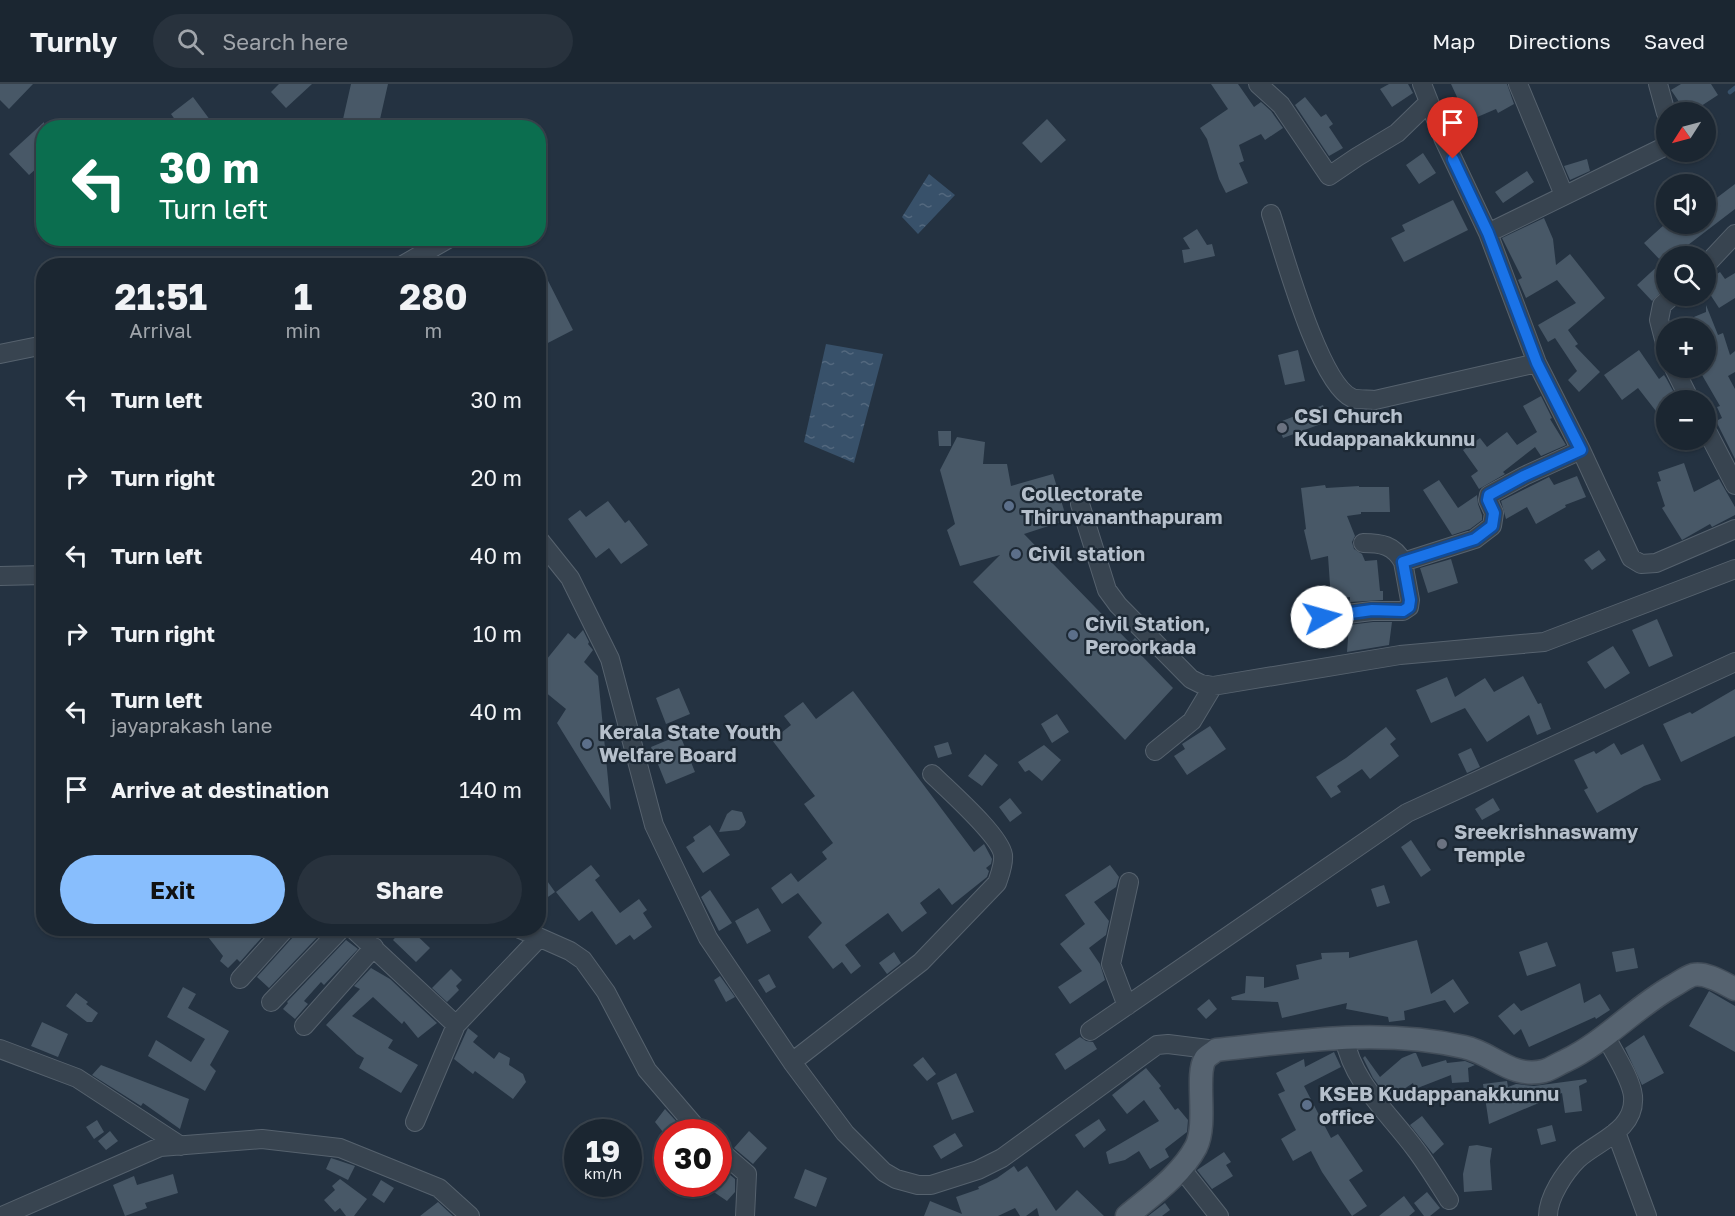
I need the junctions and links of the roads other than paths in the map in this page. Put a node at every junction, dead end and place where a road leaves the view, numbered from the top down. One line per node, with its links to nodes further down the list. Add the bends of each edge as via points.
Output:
1 (1258, 84): 5 (street, via 1281,105 1329,176 1397,133)
2 (1422, 84): 5 (street)
3 (1518, 84): 8 (street)
4 (1658, 84): 6 (street)
5 (1429, 102): 10 (street)
6 (1663, 102)
7 (1656, 151): 8 (street)
8 (1564, 195): 10 (street)
9 (1271, 214): 17 (street, via 1313,340 1339,388 1353,398 1375,400)
10 (1488, 233): 17 (street)
11 (1735, 234): 13 (street)
12 (436, 246): 14 (street)
13 (1716, 254)
14 (415, 258)
15 (36, 347): 16 (street)
16 (0, 354)
17 (1537, 363): 19 (street)
18 (1716, 448): 20 (street)
19 (1581, 450): 22 (street, via 1631,558 1641,564 1656,563); 25 (street, via 1489,495 1494,513 1492,526 1481,536)
20 (1735, 485)
21 (1080, 504): 31 (street, via 1107,590 1191,679)
22 (1735, 529)
23 (1363, 543): 25 (street, via 1380,543 1394,549)
24 (546, 548): 52 (street, via 570,578 610,659 654,825 708,938)
25 (1403, 562): 29 (street, via 1409,607 1403,611 1372,610)
26 (1735, 569): 31 (street, via 1544,642 1400,655)
27 (36, 574): 28 (street)
28 (0, 576)
29 (1322, 617)
30 (1735, 662): 44 (street, via 1407,813)
31 (1213, 686): 32 (street, via 1192,721)
32 (1155, 751)
33 (932, 774): 52 (street, via 997,840 1003,855 997,883 921,962)
34 (1129, 882): 44 (street, via 1111,964)
35 (279, 936): 41 (street)
36 (334, 936): 43 (street)
37 (361, 936): 40 (street)
38 (535, 936): 39 (street)
39 (539, 938): 45 (street); 53 (street, via 583,960 606,992 647,1070)
40 (374, 947): 45 (street); 46 (street)
41 (240, 980)
42 (1735, 989): 49 (main road, via 1704,975 1692,975 1641,1007)
43 (270, 1002)
44 (1127, 1006): 47 (street)
45 (456, 1025): 54 (street)
46 (304, 1026)
47 (1090, 1031)
48 (1344, 1037): 49 (main road, via 1409,1037 1465,1047 1524,1072 1544,1071); 51 (main road); 59 (street, via 1347,1055 1371,1096 1416,1149)
49 (1606, 1037): 55 (street, via 1633,1093 1633,1109)
50 (0, 1049): 56 (street, via 77,1078)
51 (1216, 1050): 52 (street, via 1157,1045 1002,1158 931,1185 907,1182 884,1172 845,1133); 58 (main road, via 1205,1059 1202,1072 1203,1114 1197,1145)
52 (792, 1062)
53 (689, 1119)
54 (415, 1122)
55 (1616, 1132): 65 (street, via 1579,1158 1567,1172); 66 (street)
56 (181, 1146): 60 (street, via 160,1148); 61 (street, via 262,1139 340,1148 439,1188)
57 (732, 1161): 62 (street, via 747,1174)
58 (1181, 1168): 63 (main road); 64 (street)
59 (1449, 1200)
60 (2, 1216)
61 (470, 1216)
62 (746, 1216)
63 (1127, 1216)
64 (1219, 1216)
65 (1548, 1216)
66 (1647, 1216)

